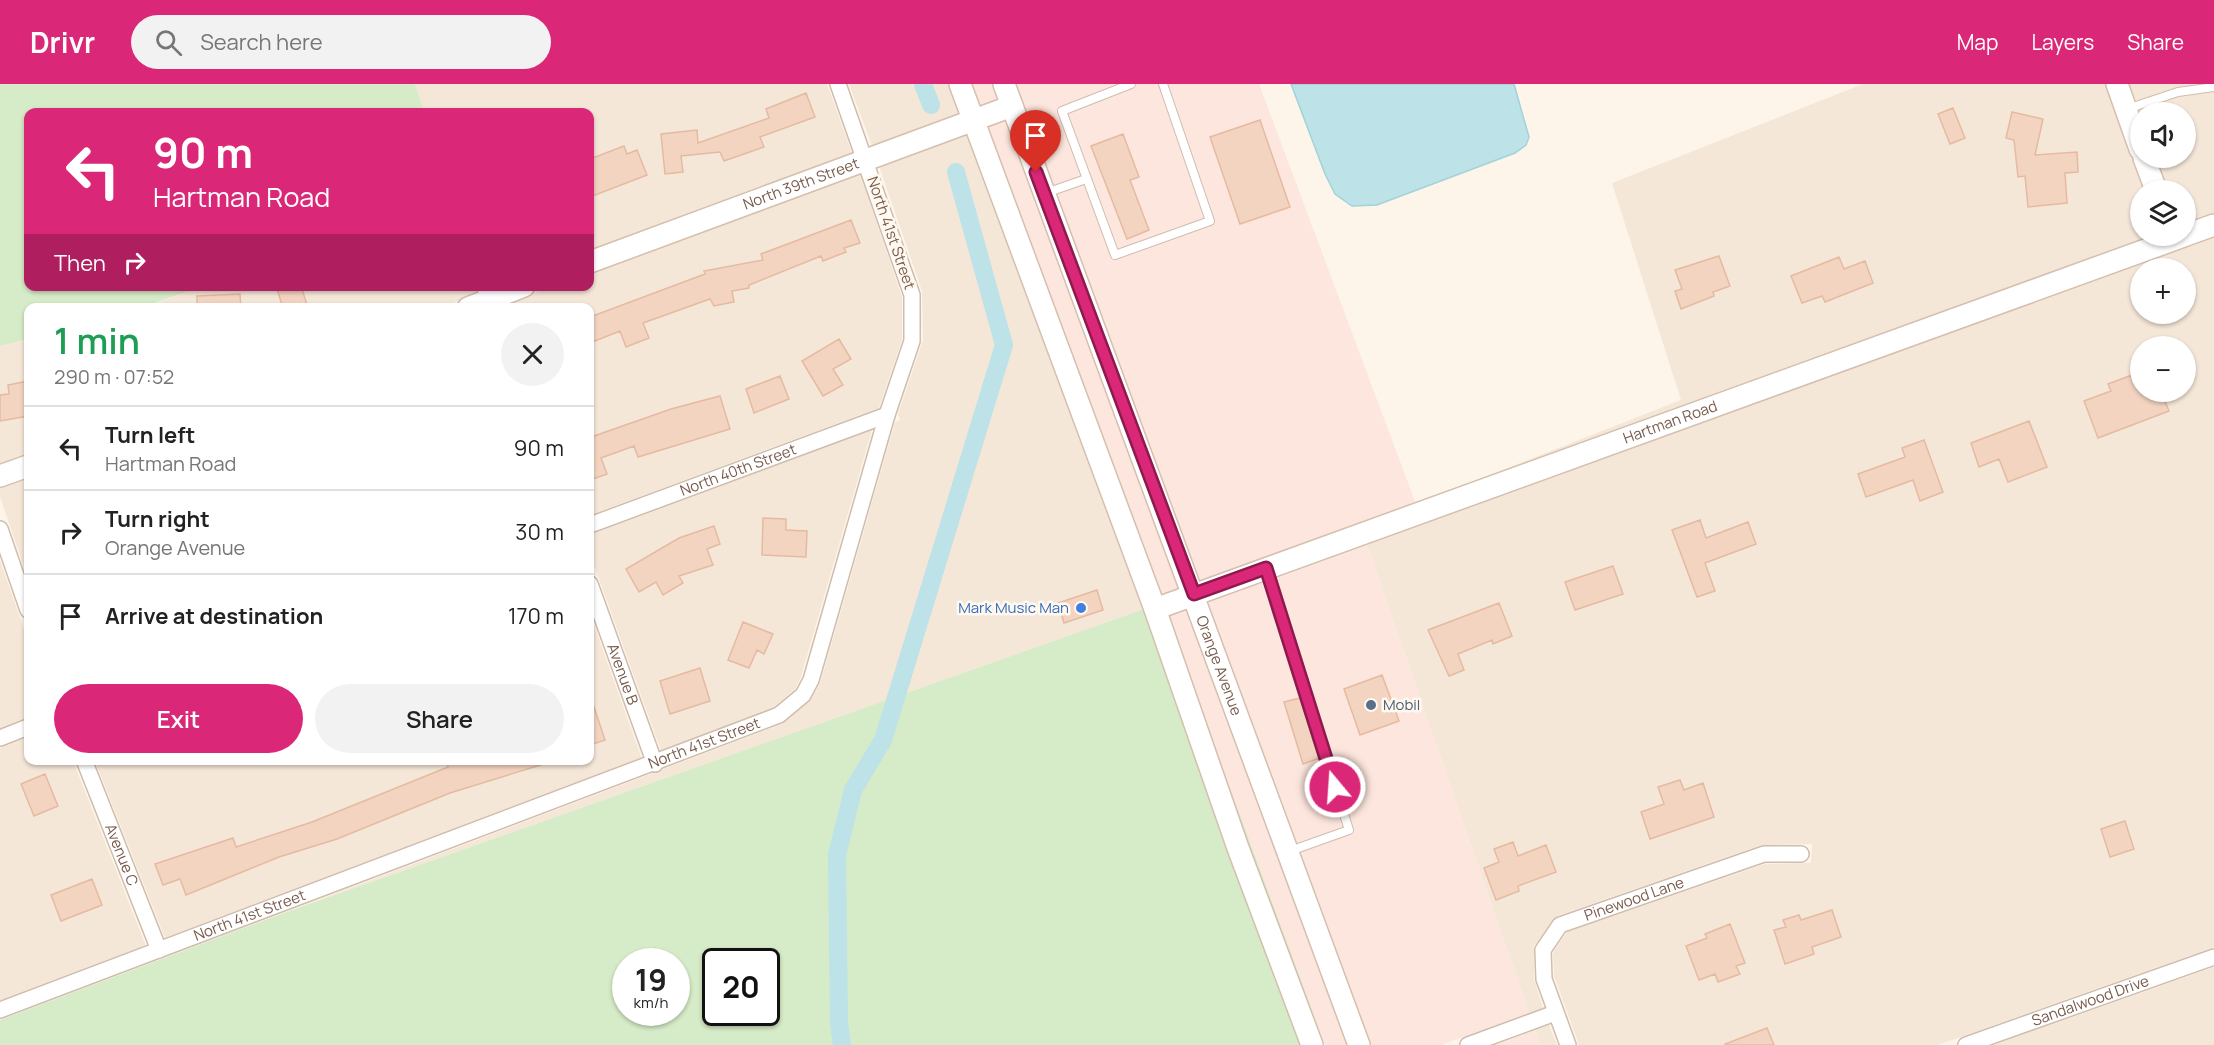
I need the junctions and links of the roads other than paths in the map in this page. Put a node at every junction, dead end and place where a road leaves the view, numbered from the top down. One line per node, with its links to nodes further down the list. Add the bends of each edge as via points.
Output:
1 (838, 84): 12 (street, North 41st Street)
2 (960, 84): 10 (main road)
3 (1004, 84): 8 (main road, Orange Avenue)
4 (1131, 84): 13 (lane, via 1062,111)
5 (1163, 84): 13 (lane, via 1210,221 1115,255)
6 (2117, 84): 9 (main road)
7 (2214, 87): 9 (lane, via 2178,92)
8 (1012, 106): 10 (main road, North 39th Street); 14 (main road, Orange Avenue)
9 (2126, 110): 11 (main road)
10 (973, 120): 12 (main road, North 39th Street); 30 (main road)
11 (2130, 121)
12 (865, 158): 18 (main road, North 39th Street); 21 (street, North 41st Street, via 912,295 912,341)
13 (1086, 179): 14 (lane)
14 (1045, 194): 27 (main road, Orange Avenue)
15 (2214, 225): 16 (main road, Hartman Road)
16 (2196, 231)
17 (2152, 246): 26 (main road, Hartman Road)
18 (594, 260)
19 (510, 291): 20 (main road)
20 (481, 301)
21 (887, 415): 24 (street, North 40th Street); 33 (street, North 41st Street, via 811,680 803,695 779,715)
22 (24, 467): 23 (main road)
23 (0, 476)
24 (594, 524)
25 (0, 529): 29 (street)
26 (1266, 568): 27 (main road, Hartman Road); 35 (lane, via 1349,830)
27 (1194, 594): 30 (main road, Hartman Road); 35 (main road, Orange Avenue)
28 (594, 595): 33 (street, Avenue B)
29 (24, 598)
30 (1155, 609): 41 (main road)
31 (24, 729): 32 (street)
32 (0, 738)
33 (655, 764): 37 (street, North 41st Street)
34 (86, 765): 37 (street, Avenue C)
35 (1288, 852): 42 (main road, Orange Avenue)
36 (1802, 854): 40 (street, Pinewood Lane, via 1764,854 1560,925 1543,950 1544,979)
37 (159, 950): 39 (street, North 41st Street)
38 (2214, 957): 45 (street, Sandalwood Drive)
39 (0, 1010)
40 (1555, 1013): 43 (street); 44 (street)
41 (1312, 1045)
42 (1359, 1045)
43 (1468, 1045)
44 (1568, 1045)
45 (1966, 1045)

